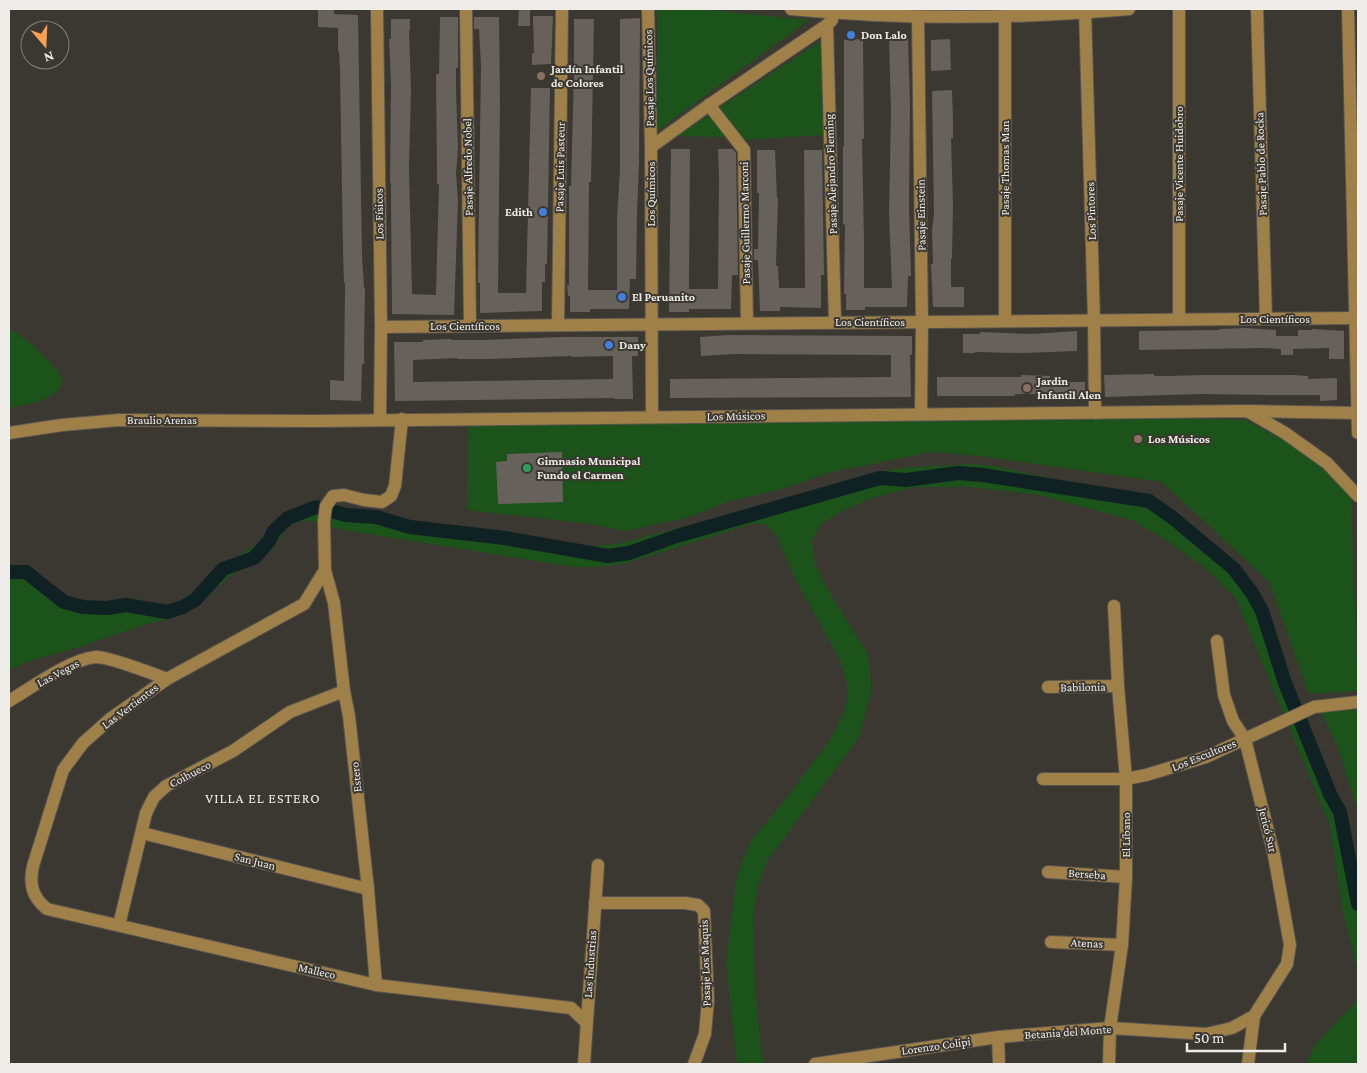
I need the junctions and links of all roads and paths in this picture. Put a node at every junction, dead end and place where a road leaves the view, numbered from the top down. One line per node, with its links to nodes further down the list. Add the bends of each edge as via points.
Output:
1 (376, 9): 27 (street, Los Físicos)
2 (466, 9): 28 (street, Pasaje Alfredo Nobel)
3 (562, 9): 26 (street, Pasaje Luis Pasteur)
4 (648, 9): 16 (street, Pasaje Los Químicos)
5 (791, 9): 10 (street)
6 (1129, 9): 11 (street)
7 (1179, 9): 18 (street, Pasaje Vicente Huidobro)
8 (1256, 9): 19 (street, Pasaje Pablo de Rocka)
9 (1348, 9): 17 (street)
10 (839, 11): 13 (street); 14 (street, Los Químicos)
11 (1085, 11): 12 (street); 20 (street, Los Pintores)
12 (1004, 16): 13 (street); 21 (street, Pasaje Thomas Man)
13 (918, 17): 23 (street, Pasaje Einstein)
14 (826, 26): 15 (street, Los Químicos); 22 (street, Pasaje Alejandro Fleming)
15 (709, 105): 16 (street, Los Químicos); 24 (street, Pasaje Guillermo Marconi, via 744,150)
16 (651, 147): 25 (street, Los Químicos)
17 (1356, 318): 19 (street, Los Científicos); 31 (street)
18 (1179, 319): 19 (street, Los Científicos); 20 (street, Los Científicos)
19 (1266, 319)
20 (1094, 320): 21 (street, Los Científicos); 30 (street, Los Pintores)
21 (1005, 321): 23 (street, Los Científicos)
22 (835, 322): 23 (street, Los Científicos); 24 (street, Los Científicos)
23 (922, 322): 32 (street, Pasaje Einstein)
24 (747, 323): 25 (street, Los Científicos)
25 (651, 324): 26 (street, Los Científicos); 33 (street, Los Químicos)
26 (558, 325): 28 (street, Los Científicos)
27 (381, 326): 28 (street, Los Científicos); 35 (street, Los Físicos)
28 (470, 326)
29 (1247, 411): 30 (street, Los Músicos); 31 (street, Los Músicos); 39 (street, via 1328,464)
30 (1095, 413): 32 (street, Los Músicos)
31 (1358, 413): 38 (street)
32 (921, 414): 33 (street, Los Músicos)
33 (652, 417): 34 (street, Los Músicos)
34 (402, 419): 35 (street, Los Músicos); 40 (street, Estero, via 396,486 391,496 382,502 333,496 326,506)
35 (380, 420): 36 (street, Los Músicos)
36 (316, 421): 37 (street, Braulio Arenas, via 119,420)
37 (9, 433)
38 (1358, 433)
39 (1358, 496)
40 (325, 570): 43 (street, Las Vertientes, via 304,604); 46 (street, Estero, via 334,603)
41 (1114, 606): 44 (street, El Líbano)
42 (1217, 641): 49 (street, Jericó Sur, via 1224,695 1233,721)
43 (167, 679): 47 (street, Las Vegas, via 97,657 63,668); 58 (street, Las Vertientes, via 110,719 83,743 63,770 30,879 32,891)
44 (1118, 686): 45 (street, Babilonia); 51 (street, El Líbano)
45 (1048, 688)
46 (344, 691): 52 (street, Coihueco, via 290,712 233,751 166,786 154,797 146,813); 56 (street, Estero)
47 (9, 701)
48 (1358, 702): 49 (street, Los Escultores, via 1314,707)
49 (1245, 739): 51 (street, Los Escultores, via 1186,764); 63 (street, Jericó Sur, via 1274,855 1290,945 1287,964)
50 (1044, 779): 51 (street, Los Escultores)
51 (1126, 779): 55 (street, El Líbano)
52 (142, 833): 56 (street, San Juan); 59 (street, Coihueco)
53 (598, 865): 57 (street, Las Industrias)
54 (1048, 872): 55 (street, Berseba)
55 (1126, 877): 61 (street, El Líbano)
56 (368, 889): 62 (street, Estero)
57 (595, 903): 64 (street, Las Industrias); 68 (street, Pasaje Los Maquis, via 685,903 698,905 704,911 708,1000 704,1034)
58 (46, 909): 59 (street, Malleco)
59 (119, 926): 62 (street, Malleco)
60 (1051, 942): 61 (street, Atenas)
61 (1122, 945): 65 (street, El Líbano)
62 (376, 985): 64 (street, Malleco, via 571,1008)
63 (1254, 1016): 65 (street, Betania del Monte, via 1232,1028 1206,1034); 72 (street)
64 (586, 1022): 67 (street, Las Industrias)
65 (1110, 1028): 66 (street, Betania del Monte); 71 (street, El Líbano)
66 (998, 1037): 69 (street, Lorenzo Colipi); 70 (street)
67 (584, 1064)
68 (694, 1064)
69 (814, 1064)
70 (999, 1064)
71 (1109, 1064)
72 (1248, 1064)

